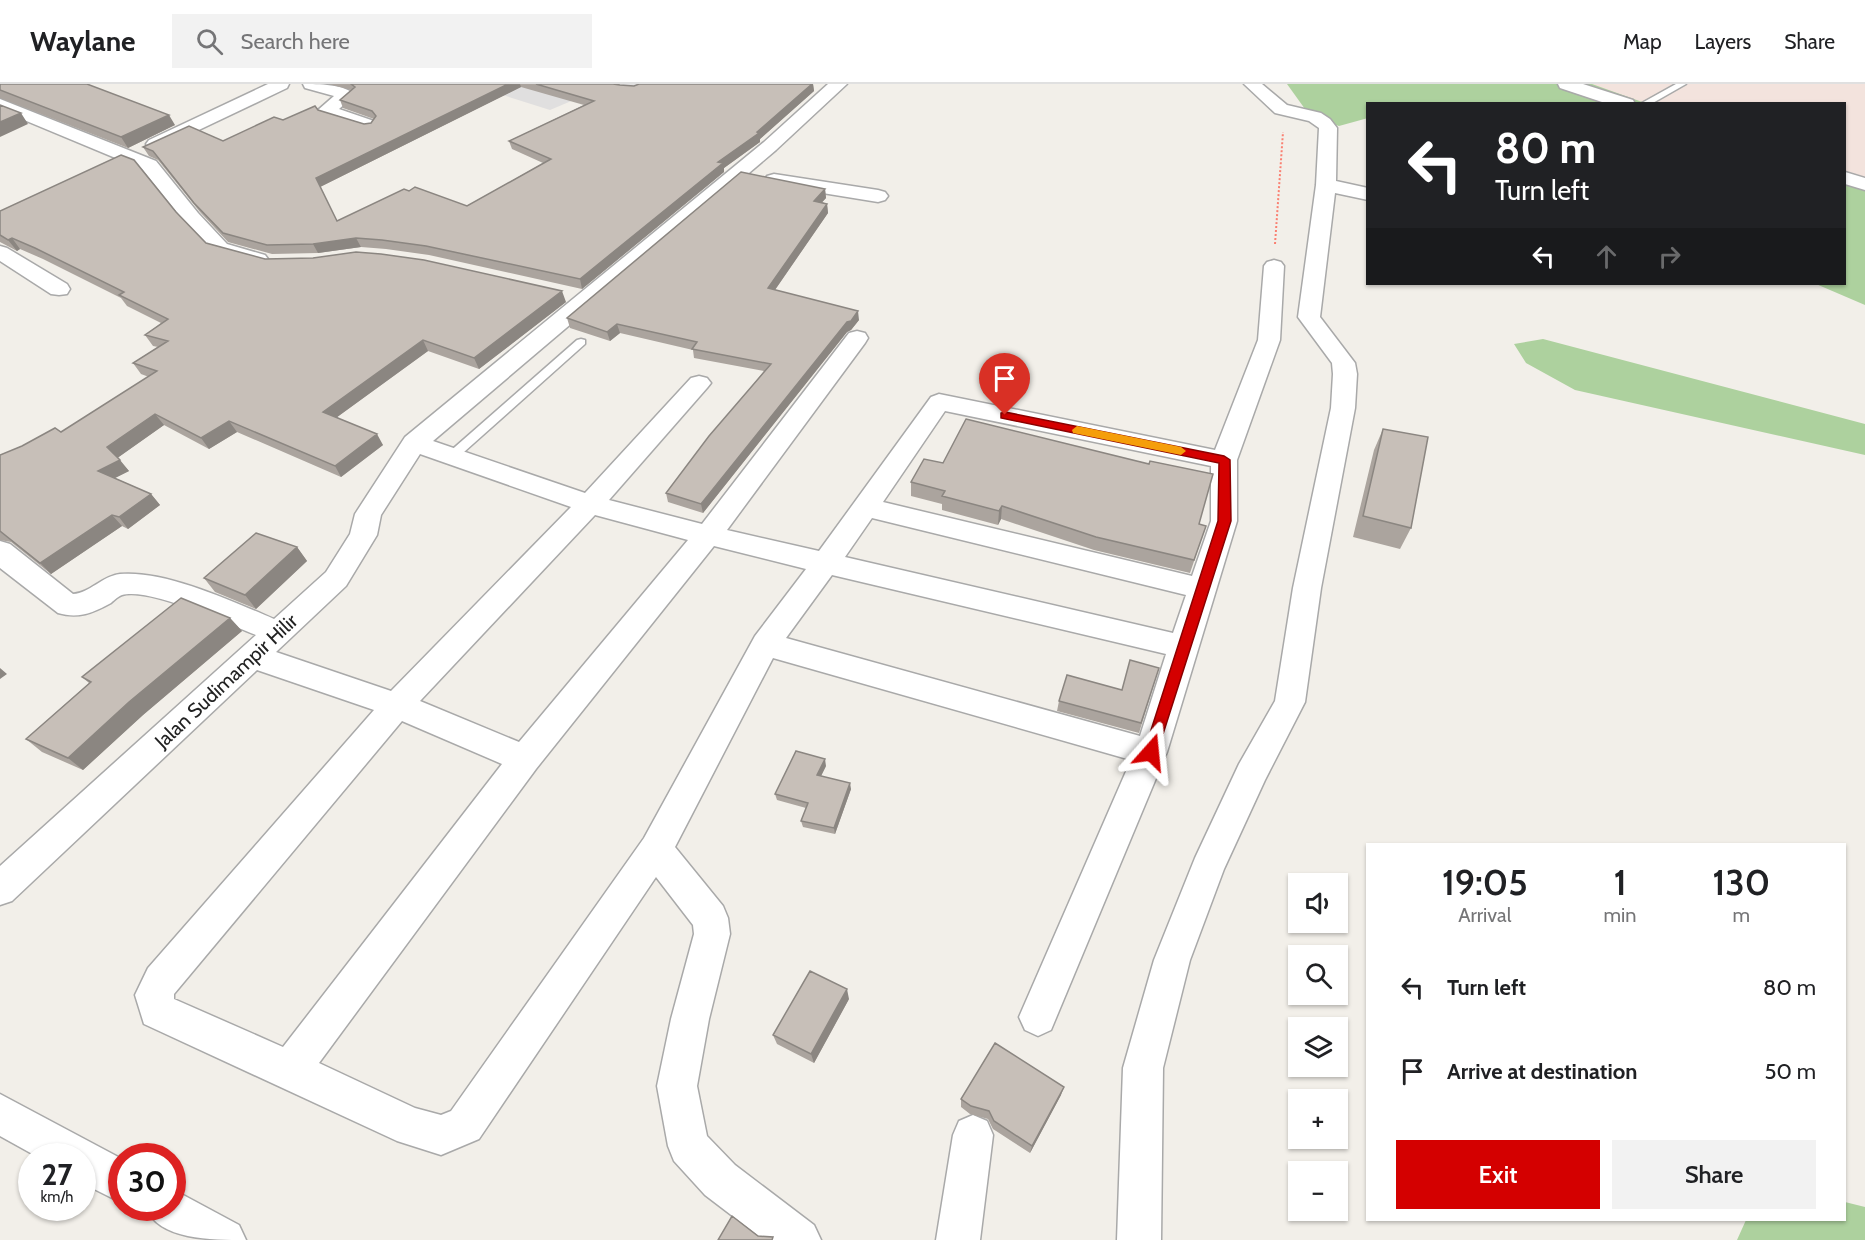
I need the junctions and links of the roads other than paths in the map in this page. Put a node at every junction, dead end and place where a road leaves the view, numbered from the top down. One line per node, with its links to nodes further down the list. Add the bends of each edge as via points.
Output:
1 (281, 84): 11 (street)
2 (311, 84): 10 (street, via 347,95 329,107 329,112)
3 (839, 84): 13 (street, Jalan Sudimampir Hilir)
4 (1252, 84): 16 (street, via 1285,111 1324,120 1328,128)
5 (1566, 84): 7 (street)
6 (1682, 84): 8 (lane)
7 (1621, 102)
8 (1648, 102)
9 (0, 104): 11 (street)
10 (368, 125)
11 (128, 156): 12 (street); 20 (street, via 149,165 220,248)
12 (107, 166)
13 (738, 172): 18 (street); 26 (street, Jalan Sudimampir Hilir, via 575,296)
14 (1846, 178): 15 (street)
15 (1865, 184)
16 (1326, 185): 17 (street); 53 (street, via 1309,317 1343,363 1343,408 1307,588 1290,702 1251,774 1207,870 1172,960 1143,1068)
17 (1366, 194)
18 (878, 196)
19 (0, 252): 22 (street)
20 (282, 262)
21 (1274, 266): 28 (street, via 1269,340)
22 (59, 289)
23 (856, 338): 31 (street)
24 (581, 342): 27 (lane)
25 (699, 382): 29 (street)
26 (414, 443): 27 (street); 35 (street, Jalan Sudimampir Hilir, via 368,514 363,535 336,579)
27 (451, 457): 29 (street)
28 (1224, 460): 30 (street, via 939,402); 34 (street, via 1224,521)
29 (590, 504): 31 (street); 39 (street)
30 (864, 507): 33 (street); 34 (street)
31 (709, 534): 33 (street); 41 (street)
32 (0, 551): 35 (street, via 68,605 86,604 117,585 136,584 201,599)
33 (826, 563): 36 (street); 37 (street)
34 (1202, 589): 37 (street)
35 (279, 633): 38 (street, Jalan Sudimampir Hilir)
36 (765, 644): 40 (street); 42 (street)
37 (1183, 647): 40 (street)
38 (254, 657): 39 (street); 43 (street, Jalan Sudimampir Hilir)
39 (397, 705): 41 (street); 45 (street, via 161,981 154,995 157,1011)
40 (1151, 752): 44 (street)
41 (525, 759): 45 (street)
42 (656, 849): 45 (street, via 465,1125 441,1135 411,1127); 51 (street, via 710,918 712,934 676,1086 689,1146 720,1180)
43 (0, 890)
44 (1038, 1017)
45 (290, 1070)
46 (0, 1114): 48 (street)
47 (973, 1135): 52 (street)
48 (52, 1143)
49 (186, 1219): 50 (street)
50 (224, 1240)
51 (799, 1240)
52 (958, 1240)
53 (1139, 1240)

